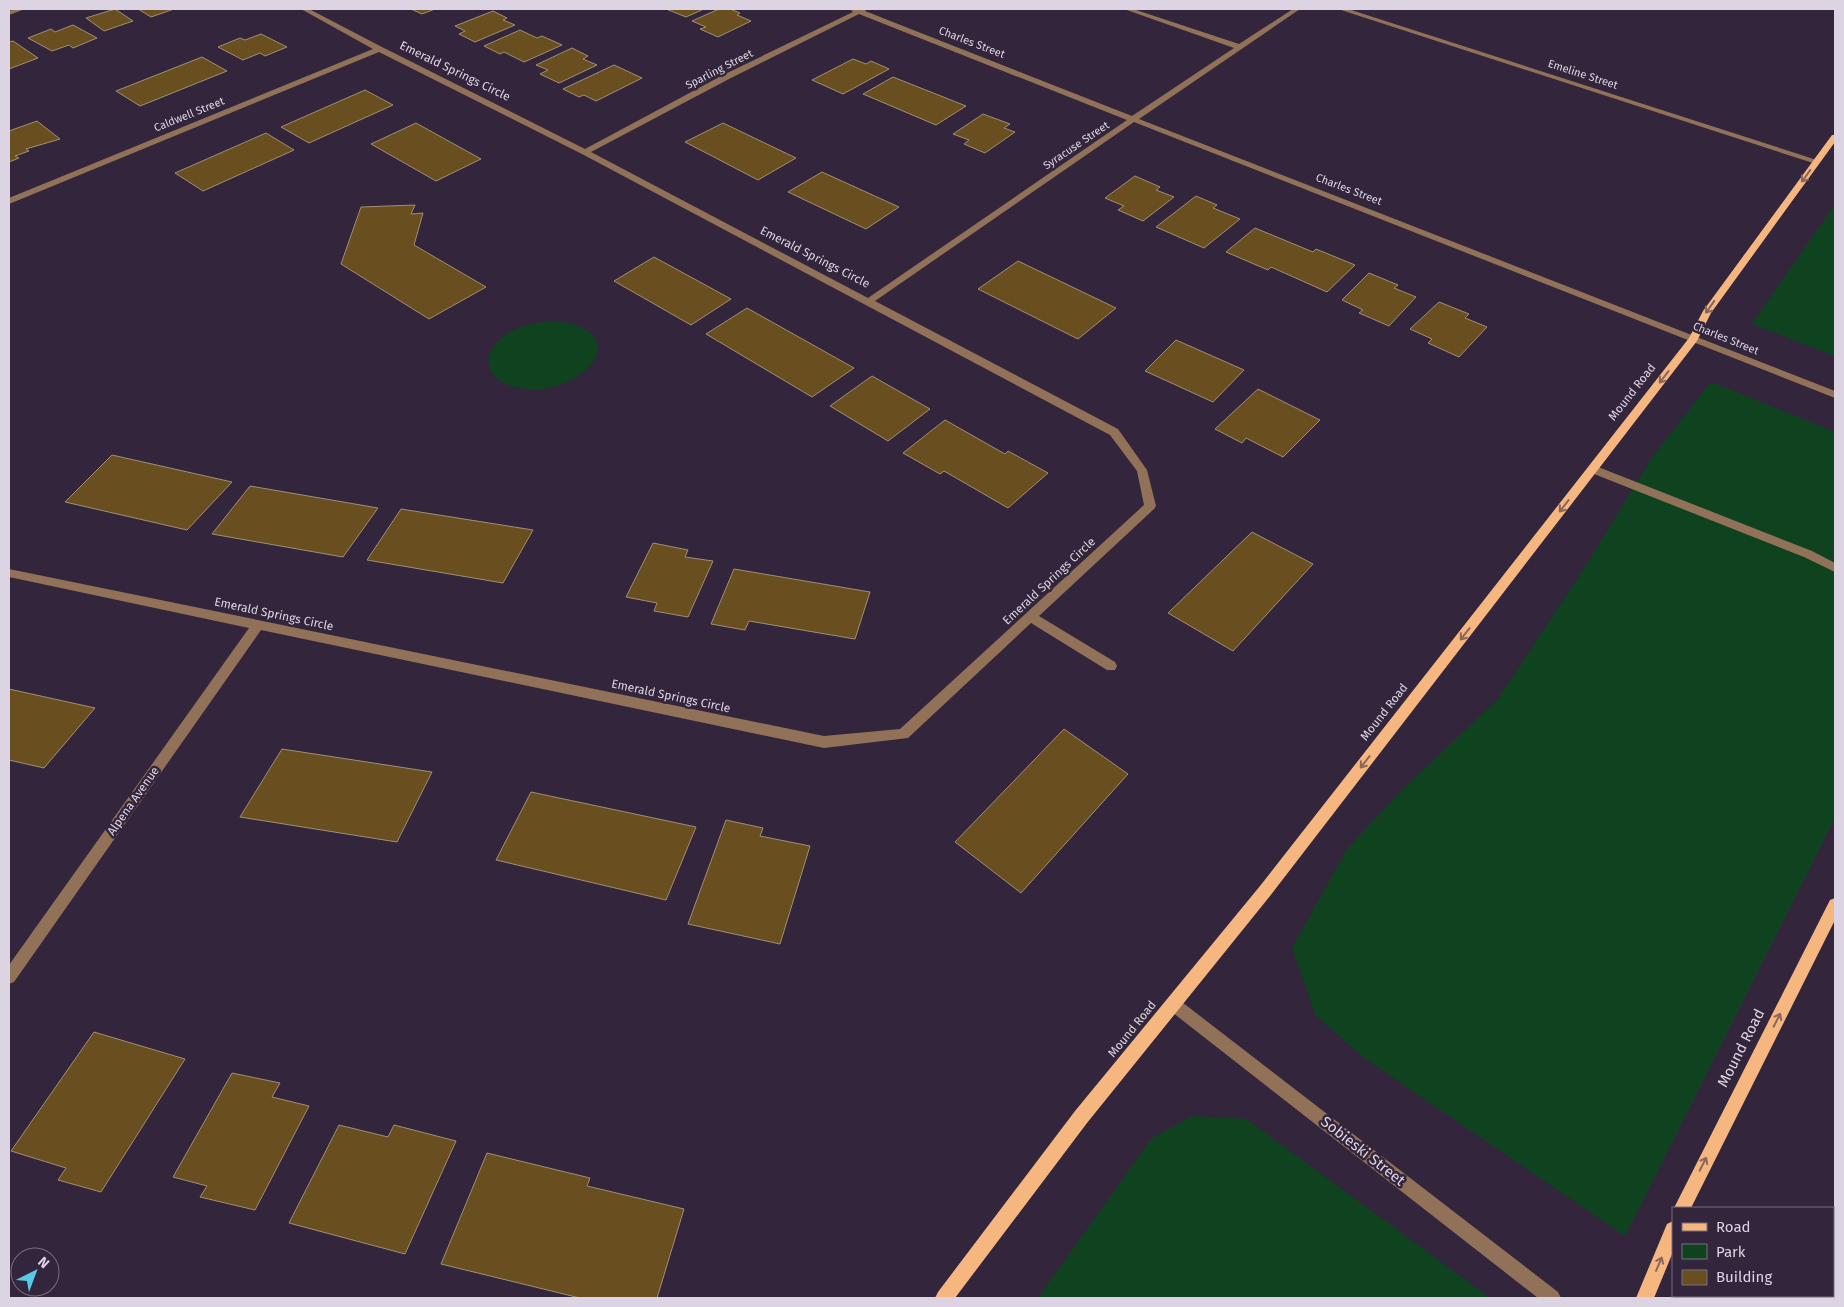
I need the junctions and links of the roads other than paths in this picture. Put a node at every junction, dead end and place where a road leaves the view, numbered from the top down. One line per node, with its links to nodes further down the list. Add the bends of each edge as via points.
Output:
1 (22, 9): 7 (street)
2 (304, 9): 9 (street, Emerald Springs Circle)
3 (1127, 9): 8 (street)
4 (1297, 9): 8 (street, Syracuse Street)
5 (1342, 9): 13 (street, Emeline Street)
6 (859, 10): 10 (street, Charles Street); 12 (street, Sparling Street)
7 (9, 13)
8 (1240, 48): 10 (street, Syracuse Street)
9 (379, 49): 12 (street, Emerald Springs Circle); 14 (street, Caldwell Street)
10 (1134, 119): 15 (street, Syracuse Street); 16 (street, Charles Street)
11 (1835, 137): 13 (main road, Mound Road)
12 (586, 152): 15 (street, Emerald Springs Circle)
13 (1816, 162): 16 (main road, Mound Road, one-way to 16, via 1706,312)
14 (9, 201)
15 (869, 301): 21 (street, Emerald Springs Circle, via 1114,432 1142,470 1150,506)
16 (1694, 339): 17 (street, Charles Street); 18 (main road, Mound Road, one-way to 18)
17 (1835, 395)
18 (1593, 469): 19 (street, via 1808,554); 26 (main road, Mound Road, one-way to 26, via 1266,891)
19 (1835, 568)
20 (9, 573): 22 (street, Emerald Springs Circle)
21 (1030, 617): 22 (street, Emerald Springs Circle, via 903,734 824,742); 23 (street)
22 (258, 625): 25 (street, Alpena Avenue)
23 (1111, 666)
24 (1835, 905): 27 (main road, Mound Road, one-way to 24)
25 (9, 977)
26 (1173, 1004): 29 (main road, Mound Road, via 1081,1117); 30 (street, Sobieski Street)
27 (1683, 1207)
28 (1672, 1232): 31 (main road, one-way to 28)
29 (944, 1298)
30 (1552, 1298)
31 (1644, 1298)

